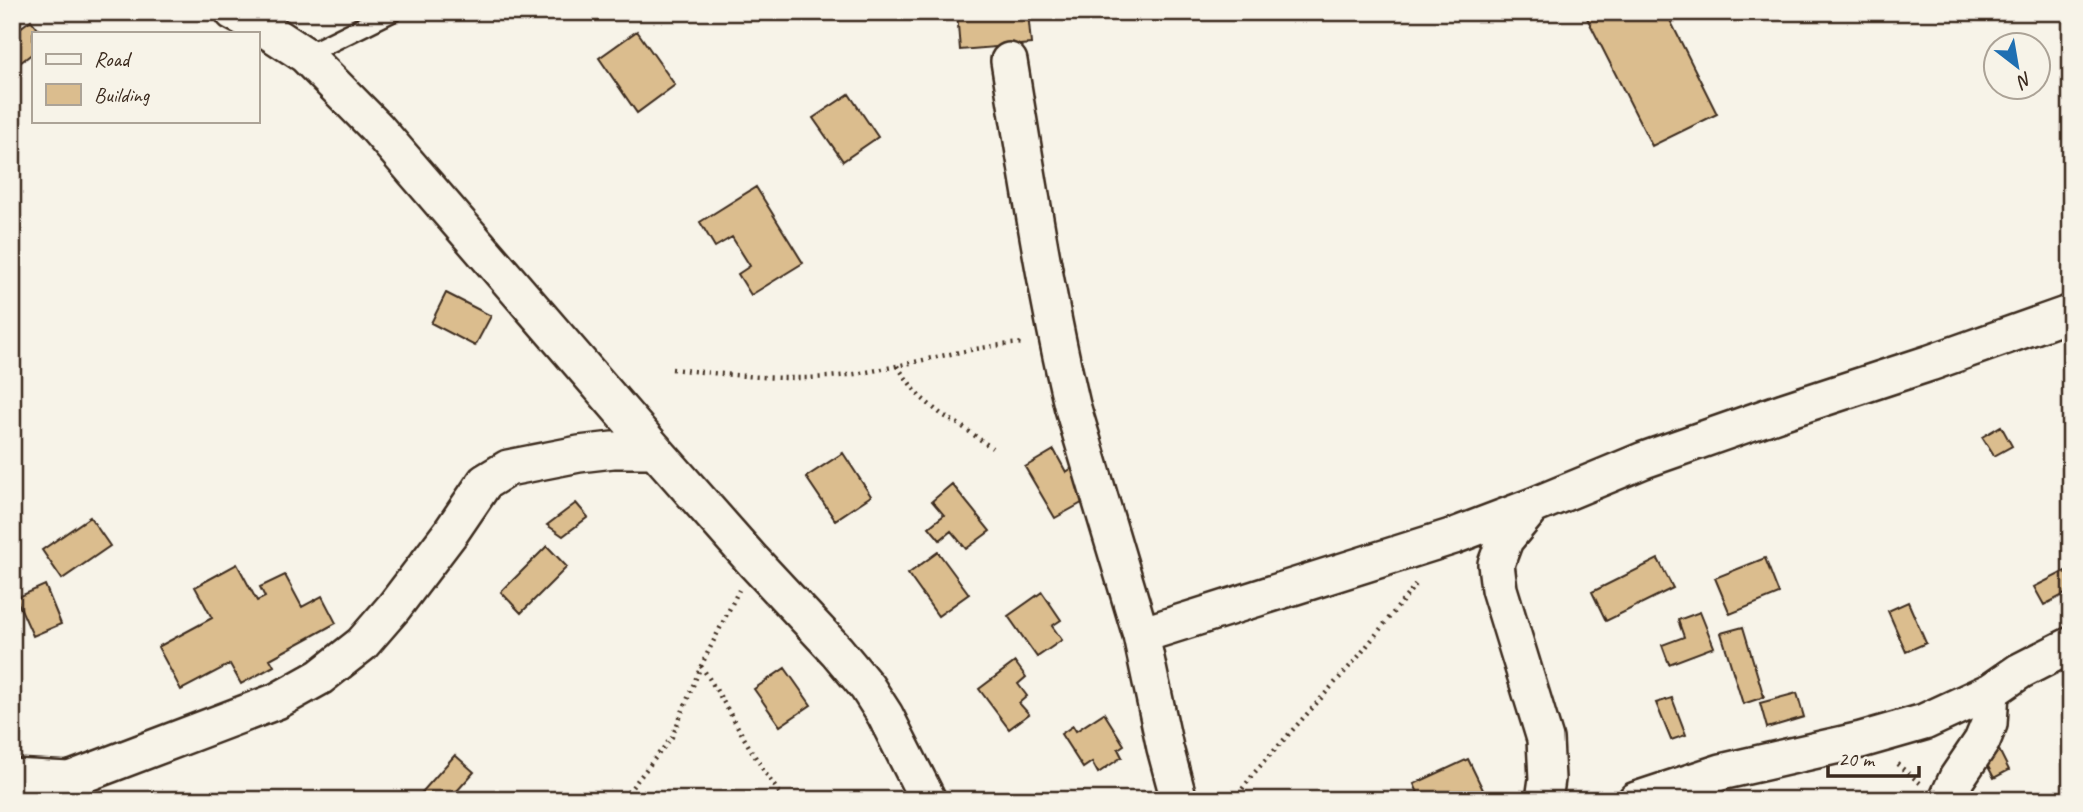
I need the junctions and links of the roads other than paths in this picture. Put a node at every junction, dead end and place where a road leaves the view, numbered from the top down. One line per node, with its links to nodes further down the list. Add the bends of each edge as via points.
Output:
1 (233, 12): 3 (street)
2 (391, 12): 3 (lane)
3 (304, 55): 6 (street, via 376,127)
4 (1009, 61): 8 (street, via 1057,342)
5 (2071, 313): 7 (street, via 1644,460)
6 (655, 450): 11 (street, via 579,454 508,468 485,482 362,644 320,677 277,701 69,779); 13 (street, via 867,687)
7 (1532, 506): 8 (street, via 1454,536); 15 (street, via 1504,540 1496,564 1499,589 1545,739)
8 (1141, 635): 14 (street)
9 (2071, 645): 10 (street)
10 (1991, 691): 12 (street, via 1989,724 1982,741 1957,778); 16 (street, via 1924,722 1721,772)
11 (12, 777)
12 (1935, 793)
13 (928, 800)
14 (1180, 800)
15 (1544, 800)
16 (1636, 800)

